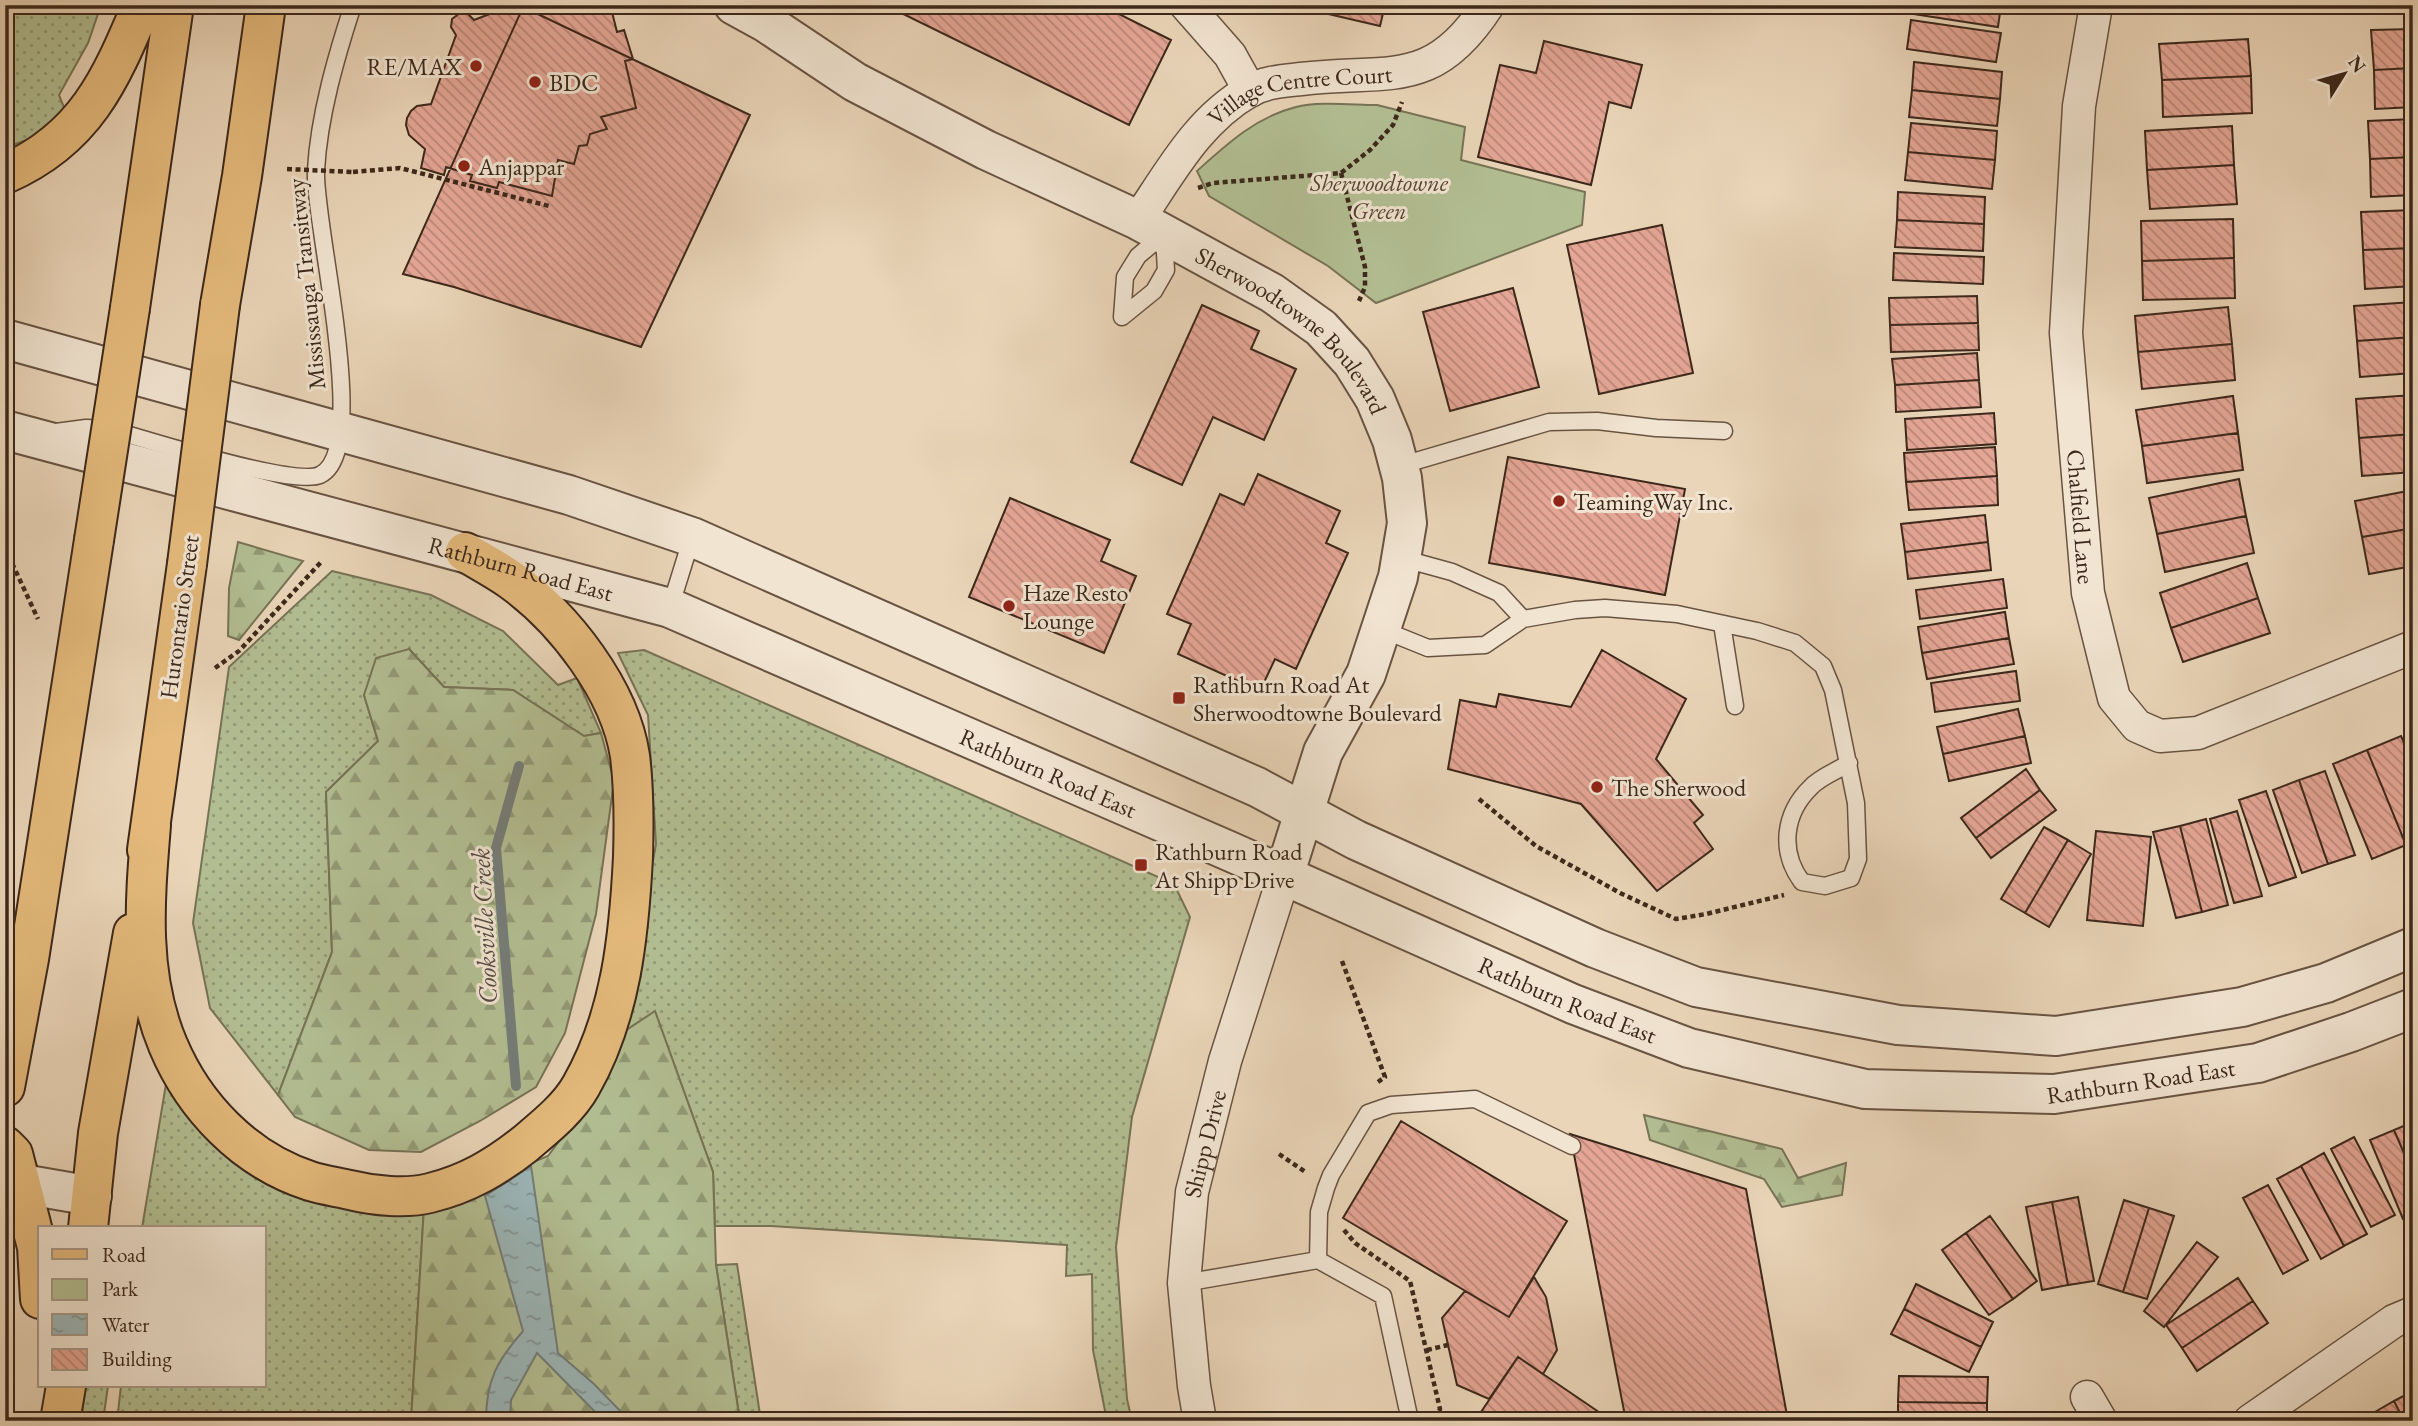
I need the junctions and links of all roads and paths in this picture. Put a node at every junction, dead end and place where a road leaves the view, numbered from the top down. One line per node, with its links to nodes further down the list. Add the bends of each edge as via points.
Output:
1 (142, 5): 13 (main road, via 114,69 81,121 49,150)
2 (174, 5): 45 (main road, bridge)
3 (266, 5): 41 (main road, Hurontario Street, bridge, via 220,305)
4 (353, 5): 20 (lane, Mississauga Transitway, via 326,104 316,171 341,379)
5 (1186, 5): 9 (street, via 1230,55)
6 (1488, 5): 9 (street, Village Centre Court, via 1452,50 1427,66 1393,74 1268,83)
7 (2096, 5): 33 (street, Chalfield Lane, via 2079,106 2066,333 2088,593 2114,698 2137,726 2160,736 2198,733)
8 (751, 11): 16 (street, Sherwoodtowne Boulevard, via 855,82)
9 (1250, 91): 16 (street, Village Centre Court, via 1192,139)
10 (1404, 96): 12 (path, via 1393,125)
11 (278, 169): 15 (path, bridge, via 353,172 400,167)
12 (1341, 173): 14 (path, via 1213,183); 17 (path, via 1366,267)
13 (5, 174)
14 (1187, 191)
15 (549, 206)
16 (1151, 227): 16 (lane, via 1125,277 1122,317 1154,291 1166,270); 22 (street, Sherwoodtowne Boulevard, via 1272,293 1321,328 1352,362 1375,399)
17 (1359, 302)
18 (23, 343): 20 (street)
19 (1724, 431): 22 (lane, via 1549,422)
20 (339, 433): 21 (lane, Mississauga Transitway, via 332,463 320,475 300,478 109,429); 23 (street, via 569,495)
21 (21, 434): 25 (street, Rathburn Road East)
22 (1399, 466): 26 (street, Sherwoodtowne Boulevard, via 1407,523)
23 (692, 537): 28 (lane); 40 (street, via 1258,787)
24 (5, 548): 29 (path)
25 (465, 552): 28 (street, Rathburn Road East); 41 (main road, via 512,581 552,616 600,678 618,713 629,754 634,835 629,922 612,1014 580,1089 545,1128 496,1166 427,1194 359,1192 310,1181 265,1162 232,1136 203,1104 168,1044 147,965 145,900)
26 (1401, 558): 30 (lane, via 1452,572 1499,593); 32 (street, Sherwoodtowne Boulevard)
27 (322, 561): 34 (path, via 239,651)
28 (670, 608): 42 (street, Rathburn Road East)
29 (38, 619)
30 (1523, 620): 31 (lane, via 1605,608 1677,614); 32 (lane, via 1485,645 1428,648)
31 (1722, 624): 37 (lane); 38 (lane, via 1795,643 1824,666)
32 (1381, 629): 40 (street, Sherwoodtowne Boulevard, via 1366,674 1322,752)
33 (2413, 648)
34 (215, 668)
35 (1236, 688): 36 (path)
36 (1249, 692)
37 (1735, 706)
38 (1849, 764): 43 (lane, via 1858,859 1851,878); 43 (lane, via 1812,785 1793,809 1786,839 1793,870 1802,882)
39 (1479, 799): 43 (path, via 1536,846 1676,919)
40 (1304, 812): 42 (street, Sherwoodtowne Boulevard); 44 (street, via 1582,943 1696,987 1898,1025 2056,1036 2242,1007 2326,983)
41 (151, 825): 54 (main road, Hurontario Street, via 98,1133)
42 (1284, 876): 48 (street, Rathburn Road East, via 1573,1004 1676,1043 1865,1089 2054,1094 2258,1063); 57 (street, Shipp Drive, via 1225,1061 1192,1192)
43 (1822, 886)
44 (2413, 947)
45 (29, 959): 47 (main road); 50 (main road)
46 (1342, 961): 49 (path, via 1385,1077)
47 (5, 1002)
48 (2413, 1008)
49 (1377, 1084)
50 (5, 1087)
51 (5, 1146): 53 (main road, via 13,1154)
52 (1572, 1146): 55 (lane, via 1475,1099 1391,1105 1368,1113 1326,1188 1319,1212)
53 (13, 1183): 54 (street); 56 (main road, via 37,1247)
54 (90, 1212)
55 (1318, 1259): 57 (lane); 66 (lane, via 1383,1296)
56 (38, 1264)
57 (1184, 1283): 65 (street, Shipp Drive)
58 (2413, 1314): 67 (street, via 2394,1321)
59 (1448, 1345): 60 (path)
60 (1427, 1350)
61 (42, 1388): 63 (main road)
62 (66, 1388): 64 (main road)
63 (39, 1421)
64 (60, 1421)
65 (1200, 1421)
66 (1407, 1421)
67 (2250, 1421)

